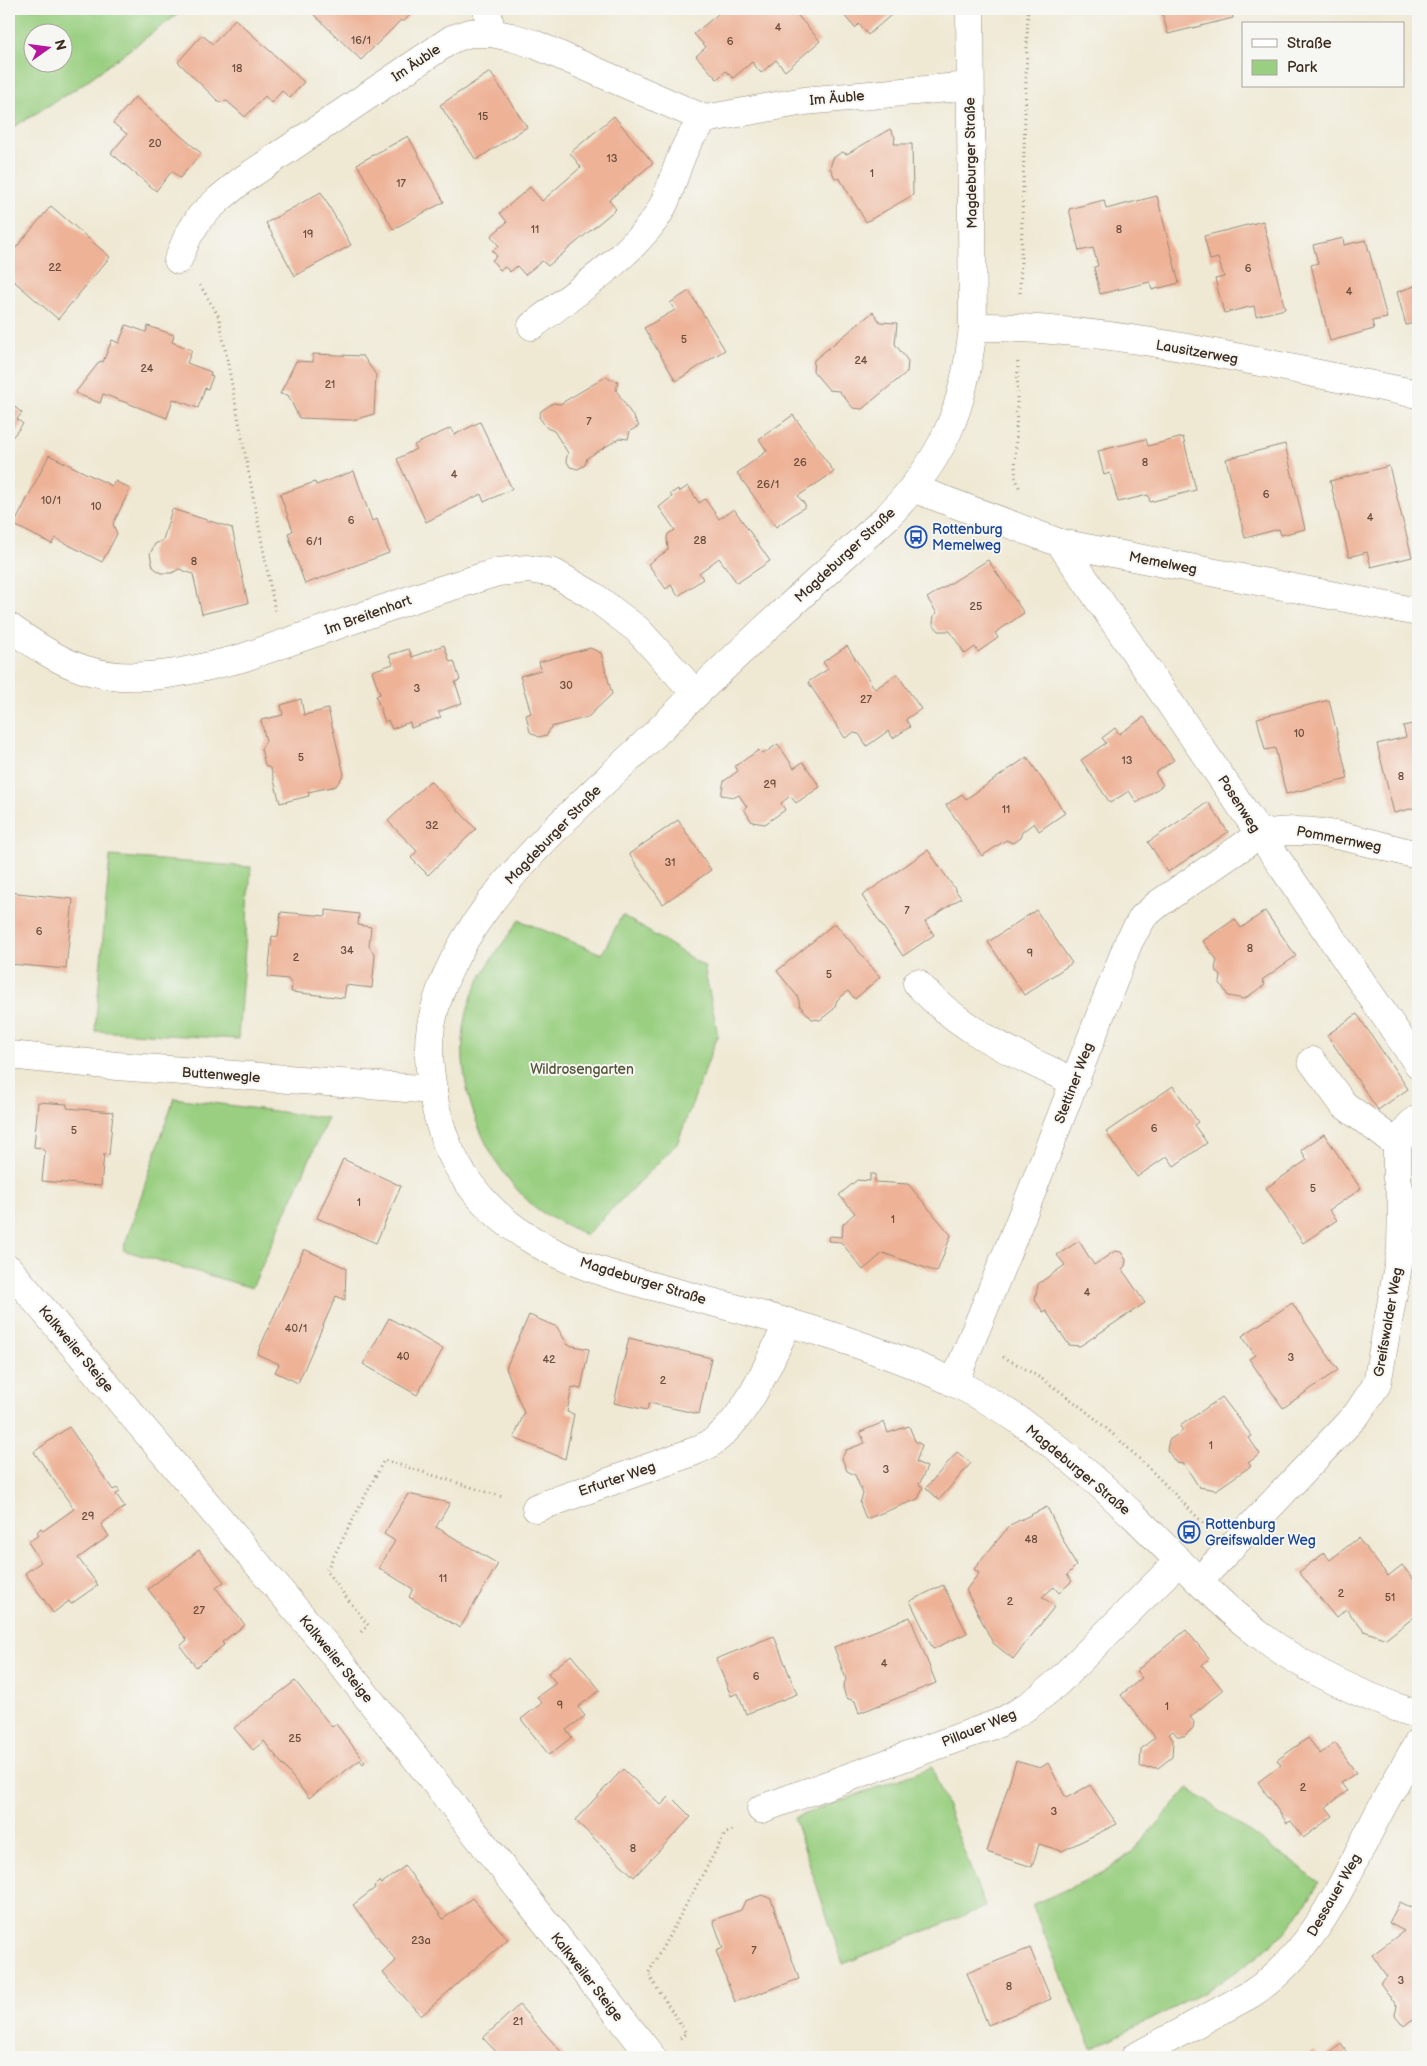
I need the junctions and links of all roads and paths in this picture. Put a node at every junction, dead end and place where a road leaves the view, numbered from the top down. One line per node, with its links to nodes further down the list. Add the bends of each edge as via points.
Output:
1 (970, 9): 4 (street, Magdeburger Straße)
2 (1028, 9): 9 (path)
3 (489, 21): 5 (street, Im Äuble); 6 (street, Im Äuble, via 452,39 241,181 200,217)
4 (970, 86): 5 (street, Im Äuble, via 804,101); 8 (street, Magdeburger Straße)
5 (705, 119): 7 (street, via 690,138 656,218 632,245)
6 (178, 260): 16 (path, via 207,294 219,317)
7 (532, 326)
8 (973, 327): 9 (street, Lausitzerweg); 11 (street, Magdeburger Straße, via 968,369 958,409 941,448)
9 (1019, 327): 10 (street, Lausitzerweg, via 1148,343); 12 (path, via 1015,476)
10 (1418, 394)
11 (915, 489): 13 (street, Memelweg); 17 (street, Magdeburger Straße)
12 (1023, 498)
13 (1060, 543): 14 (street, Memelweg); 18 (street, Posenweg)
14 (1418, 612)
15 (9, 627): 16 (street, Im Breitenhart, via 46,652 82,669 113,676 187,671)
16 (282, 646): 17 (street, Im Breitenhart, via 421,596 498,572 526,569 554,573 592,595 638,630)
17 (696, 694): 25 (street, Magdeburger Straße, via 514,871 490,903 452,965 440,992 431,1026 428,1056)
18 (1259, 835): 19 (street, Pommernweg, via 1292,829 1312,831); 23 (street, Posenweg); 24 (street, Stettiner Weg, via 1158,904 1135,927)
19 (1418, 855)
20 (917, 983): 24 (street, via 955,1020)
21 (9, 1055): 25 (street, Buttenwegle, via 145,1069)
22 (1312, 1061): 27 (street, via 1343,1104)
23 (1418, 1064)
24 (1074, 1082): 30 (street, Stettiner Weg)
25 (433, 1090): 29 (street, Magdeburger Straße, via 439,1124 455,1164 502,1219 537,1243 580,1264 618,1276)
26 (1418, 1119): 27 (street)
27 (1397, 1144): 33 (street, Greifswalder Weg, via 1397,1179 1402,1201 1401,1248 1377,1384 1357,1414)
28 (9, 1270): 36 (street, Kalkweiler Steige)
29 (788, 1322): 31 (street, Magdeburger Straße); 32 (street, Erfurter Weg, via 745,1404 711,1443)
30 (970, 1341): 31 (street, Stettiner Weg); 33 (path, via 1032,1374 1081,1406)
31 (954, 1383): 34 (street, Magdeburger Straße, via 988,1401 1052,1445)
32 (536, 1508): 36 (path, via 384,1460 326,1571 368,1625)
33 (1229, 1549): 35 (street, Greifswalder Weg)
34 (1179, 1561): 35 (street, Magdeburger Straße); 39 (street, Pillauer Weg, via 1058,1682 1020,1712 999,1723)
35 (1199, 1581): 37 (street, Magdeburger Straße, via 1268,1641 1302,1663 1347,1687)
36 (335, 1656): 42 (street, Kalkweiler Steige)
37 (1418, 1715)
38 (1418, 1743): 43 (street, Dessauer Weg, via 1332,1904 1300,1951 1251,1994)
39 (760, 1809)
40 (716, 1854): 41 (path, via 648,1974 686,2033)
41 (676, 2042)
42 (652, 2057)
43 (1135, 2057)

